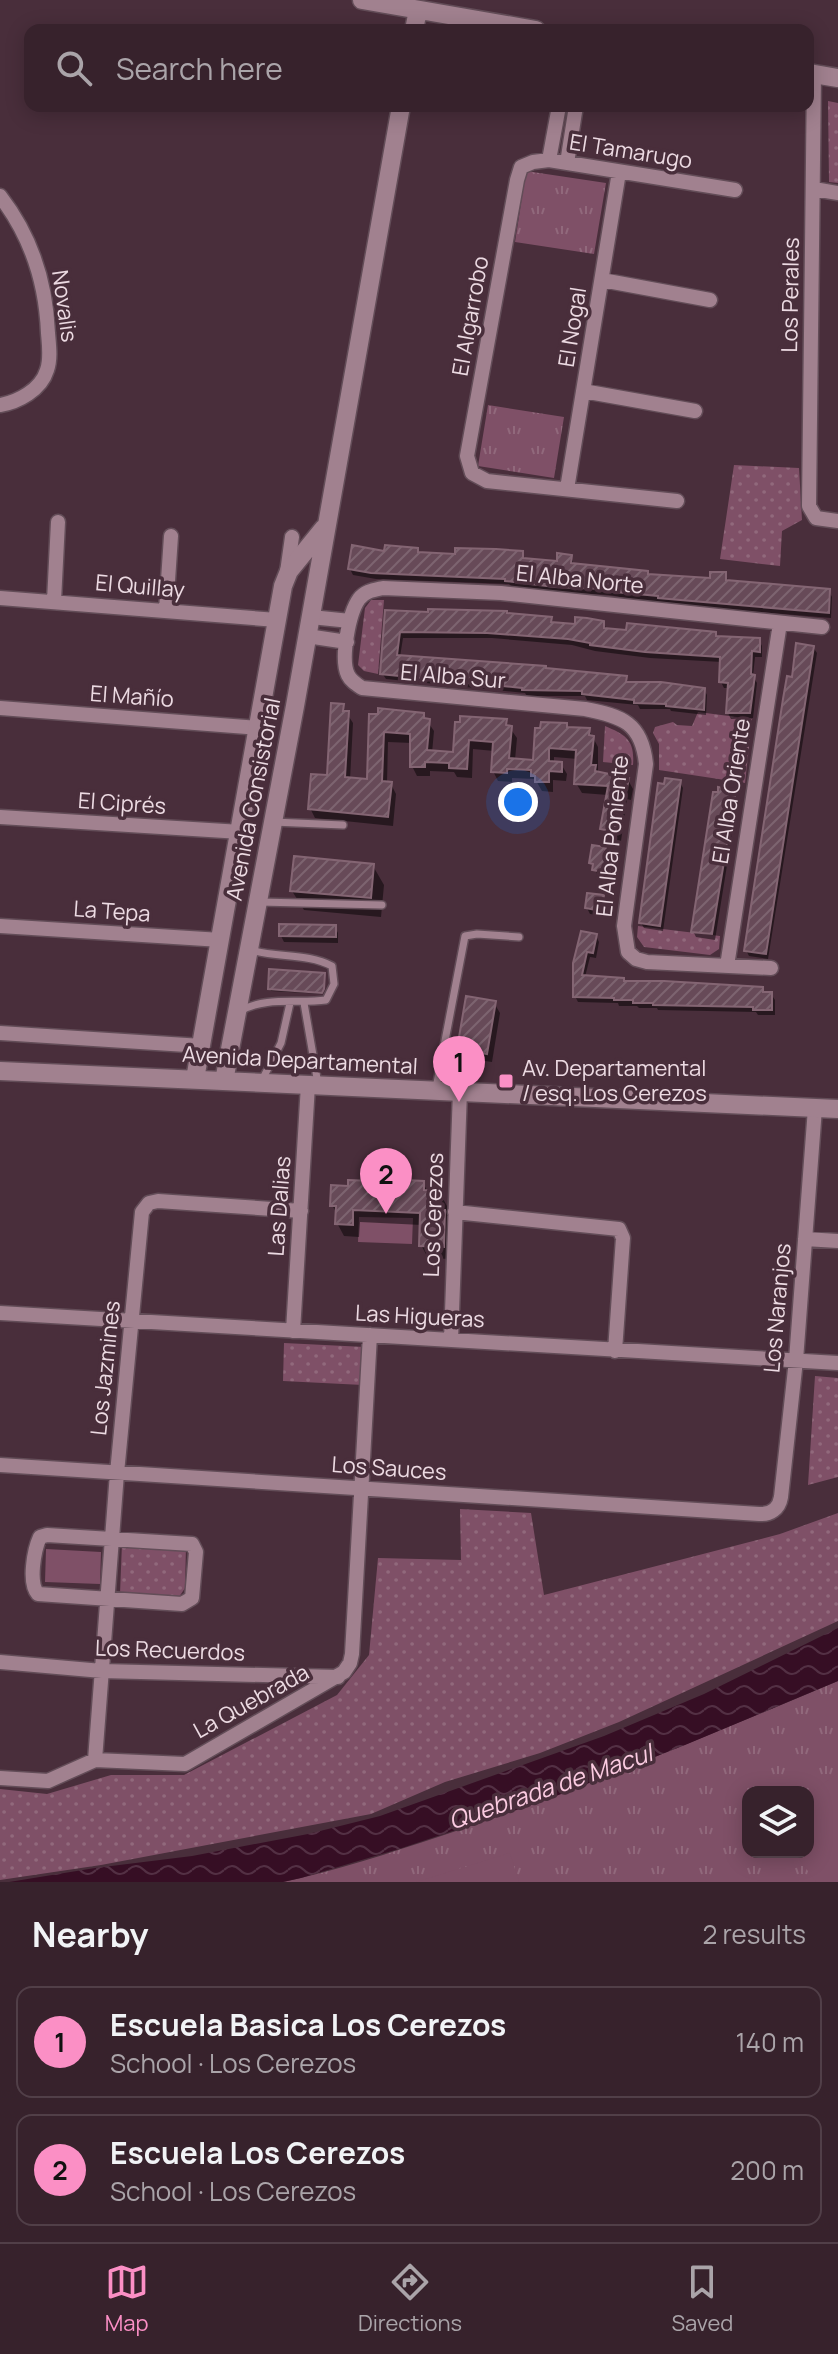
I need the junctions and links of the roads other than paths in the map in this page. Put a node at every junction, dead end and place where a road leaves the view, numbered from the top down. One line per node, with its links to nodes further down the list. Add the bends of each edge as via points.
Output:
1 (362, 0): 2 (street)
2 (399, 3): 3 (street)
3 (418, 10): 4 (street); 5 (street)
4 (415, 24)
5 (501, 24)
6 (814, 74): 7 (street)
7 (838, 78)
8 (400, 112): 29 (street, Avenida Consistorial)
9 (558, 112): 12 (street)
10 (575, 112): 13 (street)
11 (812, 112): 16 (street, Los Perales)
12 (549, 160): 13 (street, El Tamarugo); 14 (street, El Tamarugo)
13 (567, 163): 15 (street, El Tamarugo)
14 (521, 167): 25 (street, El Algarrobo, via 467,456 472,473 487,481)
15 (619, 172): 17 (street, El Tamarugo); 20 (street, El Nogal)
16 (814, 189): 18 (street); 27 (street, Los Perales, via 809,506 812,515)
17 (735, 190)
18 (838, 193)
19 (0, 196): 23 (street, Novalis, via 27,238 37,266 49,358 43,379 24,398)
20 (602, 280): 21 (street); 22 (street, El Nogal)
21 (710, 300)
22 (583, 391): 24 (street); 25 (street, El Nogal)
23 (0, 405)
24 (695, 411)
25 (567, 489): 26 (street)
26 (677, 501)
27 (838, 521)
28 (58, 522): 36 (street)
29 (326, 526): 32 (street, Avenida Consistorial); 34 (street, Avenida Consistorial)
30 (171, 536): 37 (street)
31 (292, 537): 33 (street, Avenida Consistorial)
32 (297, 561): 33 (street, Avenida Consistorial); 34 (street, via 313,567)
33 (286, 578): 39 (street, Avenida Consistorial)
34 (317, 581): 38 (street, Avenida Consistorial)
35 (0, 598): 36 (street, El Quillay)
36 (54, 601): 37 (street, El Quillay)
37 (166, 610): 39 (street, El Quillay)
38 (311, 617): 40 (street); 43 (street, Avenida Consistorial)
39 (277, 620): 48 (street, Avenida Consistorial)
40 (350, 621): 41 (street, El Alba Norte, via 360,598 383,588 501,593); 44 (street, El Alba Norte)
41 (780, 623): 42 (street, El Alba Norte); 59 (street, El Alba Oriente)
42 (822, 627)
43 (307, 636): 44 (street); 45 (street, Avenida Consistorial)
44 (347, 642): 47 (street, El Alba Sur, via 346,673 362,688 585,709)
45 (295, 706): 48 (street, via 284,719); 50 (street, Avenida Consistorial)
46 (0, 708): 48 (street, El Mañío)
47 (630, 723): 59 (street, El Alba Poniente, via 644,747 646,764 624,926 628,952 647,962)
48 (260, 728): 52 (street, Avenida Consistorial)
49 (0, 817): 52 (street, El Ciprés)
50 (273, 822): 51 (lane); 53 (street, Avenida Consistorial)
51 (343, 825)
52 (241, 832): 57 (street, Avenida Consistorial)
53 (258, 902): 54 (lane); 58 (street, Avenida Consistorial)
54 (382, 905)
55 (0, 926): 57 (street, La Tepa)
56 (519, 937): 72 (lane, via 465,936)
57 (221, 940): 63 (street, Avenida Consistorial)
58 (249, 949): 62 (lane, via 270,956 316,957 332,966 334,984 326,1000); 64 (street, Avenida Consistorial)
59 (727, 966): 60 (street)
60 (771, 968)
61 (290, 1003): 62 (lane); 64 (lane, via 250,1005); 70 (lane, via 281,1043)
62 (304, 1003): 71 (lane)
63 (208, 1009): 64 (street, via 225,1018); 66 (street, Avenida Consistorial)
64 (237, 1013): 69 (street, Avenida Consistorial)
65 (0, 1033): 66 (street, Avenida Departamental)
66 (202, 1046): 68 (street, Avenida Consistorial)
67 (0, 1071): 68 (street, Avenida Departamental)
68 (195, 1079): 69 (street, Avenida Departamental)
69 (224, 1081): 70 (street, Avenida Departamental)
70 (260, 1083): 71 (street, Avenida Departamental)
71 (313, 1085): 72 (street, Avenida Departamental); 76 (street, Las Dalias)
72 (435, 1090): 73 (street, Avenida Departamental)
73 (460, 1091): 74 (street, Avenida Departamental); 77 (street, Los Cerezos)
74 (815, 1108): 75 (street, Avenida Departamental); 78 (street, Los Naranjos)
75 (838, 1109)
76 (301, 1211): 81 (street, Los Jazmines, via 149,1203 142,1212); 82 (street, Las Dalias)
77 (455, 1212): 84 (street, Los Cerezos); 85 (street, via 621,1232)
78 (805, 1239): 79 (street); 86 (street, Los Naranjos)
79 (838, 1241)
80 (0, 1313): 81 (street, Las Higueras)
81 (132, 1321): 82 (street, Las Higueras); 89 (street, Los Jazmines)
82 (293, 1331): 83 (street, Las Higueras)
83 (370, 1335): 84 (street, Las Higueras); 90 (street)
84 (451, 1340): 85 (street, Las Higueras)
85 (615, 1351): 86 (street, Las Higueras)
86 (796, 1360): 87 (street, Las Higueras); 91 (street, Los Naranjos, via 781,1497)
87 (838, 1363)
88 (0, 1465): 89 (street, Los Sauces)
89 (117, 1473): 90 (street, Los Sauces); 92 (street, Los Jazmines)
90 (361, 1488): 91 (street, Los Sauces, via 759,1514); 96 (street, via 352,1654)
91 (775, 1510)
92 (113, 1539): 93 (street, Los Jazmines); 93 (street, via 40,1537 33,1585 42,1595); 93 (street, via 192,1544 196,1552 192,1598 186,1603)
93 (109, 1599): 95 (street, Los Jazmines)
94 (0, 1662): 95 (street, Los Recuerdos)
95 (102, 1671): 96 (street, Los Recuerdos); 97 (street, Los Jazmines)
96 (338, 1677): 97 (street, La Quebrada, via 185,1764)
97 (95, 1760): 98 (street, La Quebrada, via 48,1781)
98 (0, 1778)

